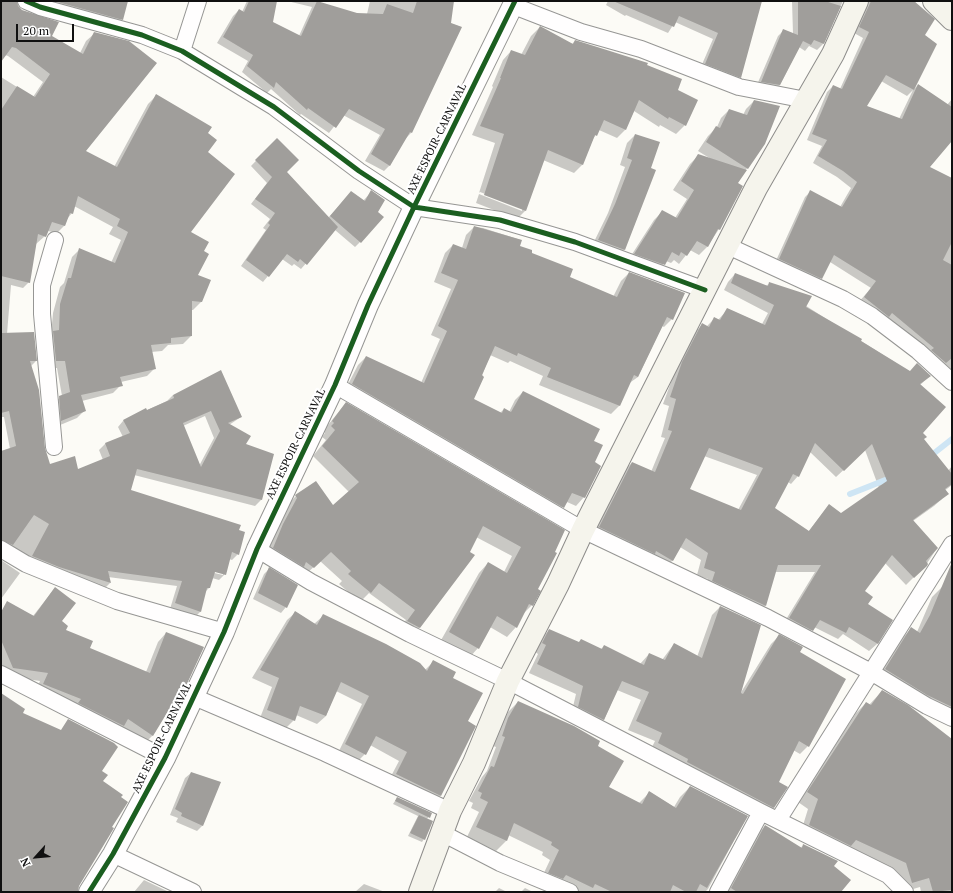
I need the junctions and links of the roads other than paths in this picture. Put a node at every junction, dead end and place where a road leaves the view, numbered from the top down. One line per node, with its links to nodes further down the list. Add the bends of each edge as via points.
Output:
1 (26, 1): 7 (street, via 142,35)
2 (198, 1): 7 (street)
3 (857, 1): 8 (main road, via 832,54)
4 (934, 1): 6 (main road)
5 (515, 3): 8 (street, via 581,32 641,50 739,87); 9 (street, AXE ESPOIR-CARNAVAL)
6 (952, 19)
7 (182, 51): 9 (street, via 274,107 359,171)
8 (806, 100): 11 (main road, via 756,188)
9 (414, 207): 12 (street, via 500,220 574,242); 14 (street, AXE ESPOIR-CARNAVAL, via 368,305)
10 (55, 240): 15 (street, via 42,285 42,314)
11 (728, 246): 12 (main road); 13 (street, via 842,299 872,316 918,351)
12 (705, 290): 16 (main road)
13 (952, 382)
14 (335, 385): 16 (street); 19 (street, AXE ESPOIR-CARNAVAL)
15 (54, 447)
16 (584, 530): 21 (street, via 768,618); 23 (main road)
17 (952, 544): 21 (street)
18 (1, 549): 20 (street, via 26,564 117,601)
19 (257, 549): 20 (street, AXE ESPOIR-CARNAVAL); 23 (street, via 311,582)
20 (224, 632): 24 (street, AXE ESPOIR-CARNAVAL)
21 (871, 672): 25 (street); 29 (street)
22 (1, 674): 26 (street)
23 (508, 681): 27 (main road, via 474,763); 28 (street)
24 (194, 697): 26 (street, AXE ESPOIR-CARNAVAL); 27 (street, via 332,756)
25 (952, 718)
26 (165, 758): 31 (street, AXE ESPOIR-CARNAVAL)
27 (450, 811): 30 (main road)
28 (760, 812): 29 (street); 36 (street)
29 (778, 820): 37 (street, via 888,875)
30 (442, 833): 34 (main road); 35 (street, via 500,862)
31 (113, 854): 32 (street, AXE ESPOIR-CARNAVAL); 33 (street)
32 (89, 892)
33 (193, 892)
34 (420, 892)
35 (570, 892)
36 (718, 892)
37 (905, 892)

